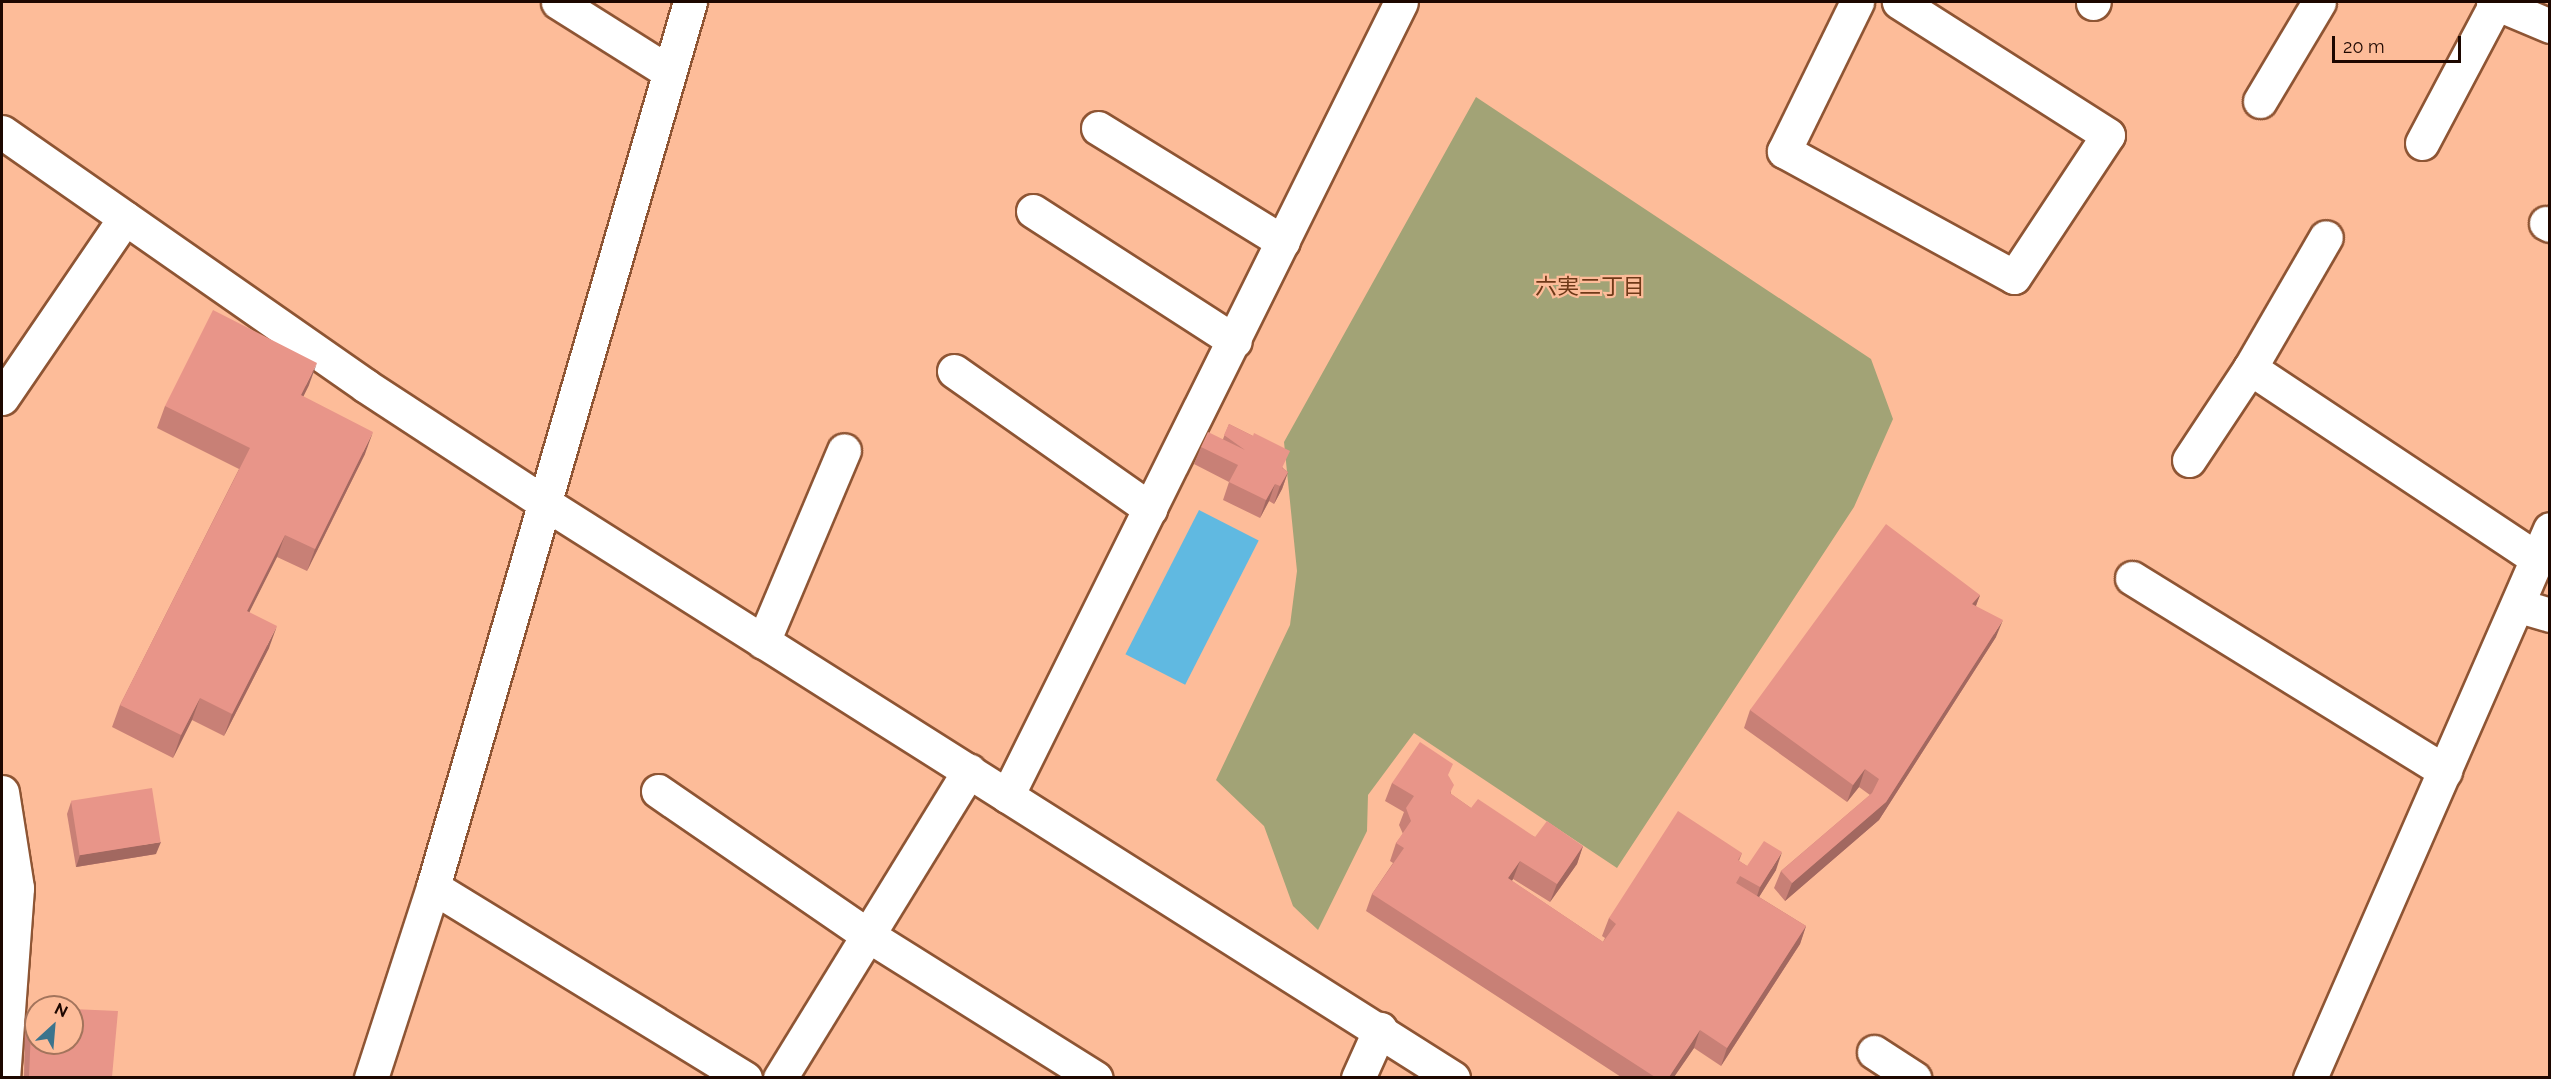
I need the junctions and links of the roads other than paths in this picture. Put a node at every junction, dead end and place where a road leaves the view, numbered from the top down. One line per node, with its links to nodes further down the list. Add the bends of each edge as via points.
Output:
1 (558, 2): 9 (street)
2 (690, 2): 9 (street)
3 (1401, 2): 17 (street)
4 (1857, 2): 5 (street, via 1784,152 2014,277 2108,135)
5 (1899, 2)
6 (2319, 2): 10 (street)
7 (2495, 2): 8 (street); 13 (street)
8 (2550, 26)
9 (669, 72): 24 (street)
10 (2260, 101)
11 (1098, 128): 17 (street)
12 (4, 139): 15 (street)
13 (2422, 143)
14 (1033, 211): 18 (street)
15 (125, 218): 21 (street); 24 (street, via 366,386)
16 (2326, 237): 19 (street)
17 (1283, 242): 18 (street)
18 (1235, 341): 25 (street)
19 (2250, 368): 23 (street); 27 (street)
20 (954, 371): 25 (street)
21 (2, 398)
22 (844, 450): 31 (street)
23 (2189, 460)
24 (543, 502): 31 (street); 37 (street)
25 (1150, 509): 36 (street)
26 (2550, 528): 27 (street)
27 (2536, 559): 29 (street)
28 (2132, 578): 33 (street)
29 (2519, 606): 30 (street); 33 (street)
30 (2550, 615)
31 (763, 642): 32 (street)
32 (969, 771): 36 (street); 38 (street)
33 (2445, 771): 49 (street)
34 (658, 791): 38 (street)
35 (2, 792): 41 (street, via 17,888)
36 (1007, 796): 39 (street)
37 (433, 887): 42 (street); 43 (street)
38 (866, 934): 44 (street); 45 (street)
39 (1380, 1029): 46 (street); 47 (street)
40 (1874, 1052): 48 (street)
41 (3, 1077)
42 (371, 1077)
43 (745, 1077)
44 (780, 1077)
45 (1096, 1077)
46 (1358, 1077)
47 (1453, 1077)
48 (1914, 1077)
49 (2310, 1077)

